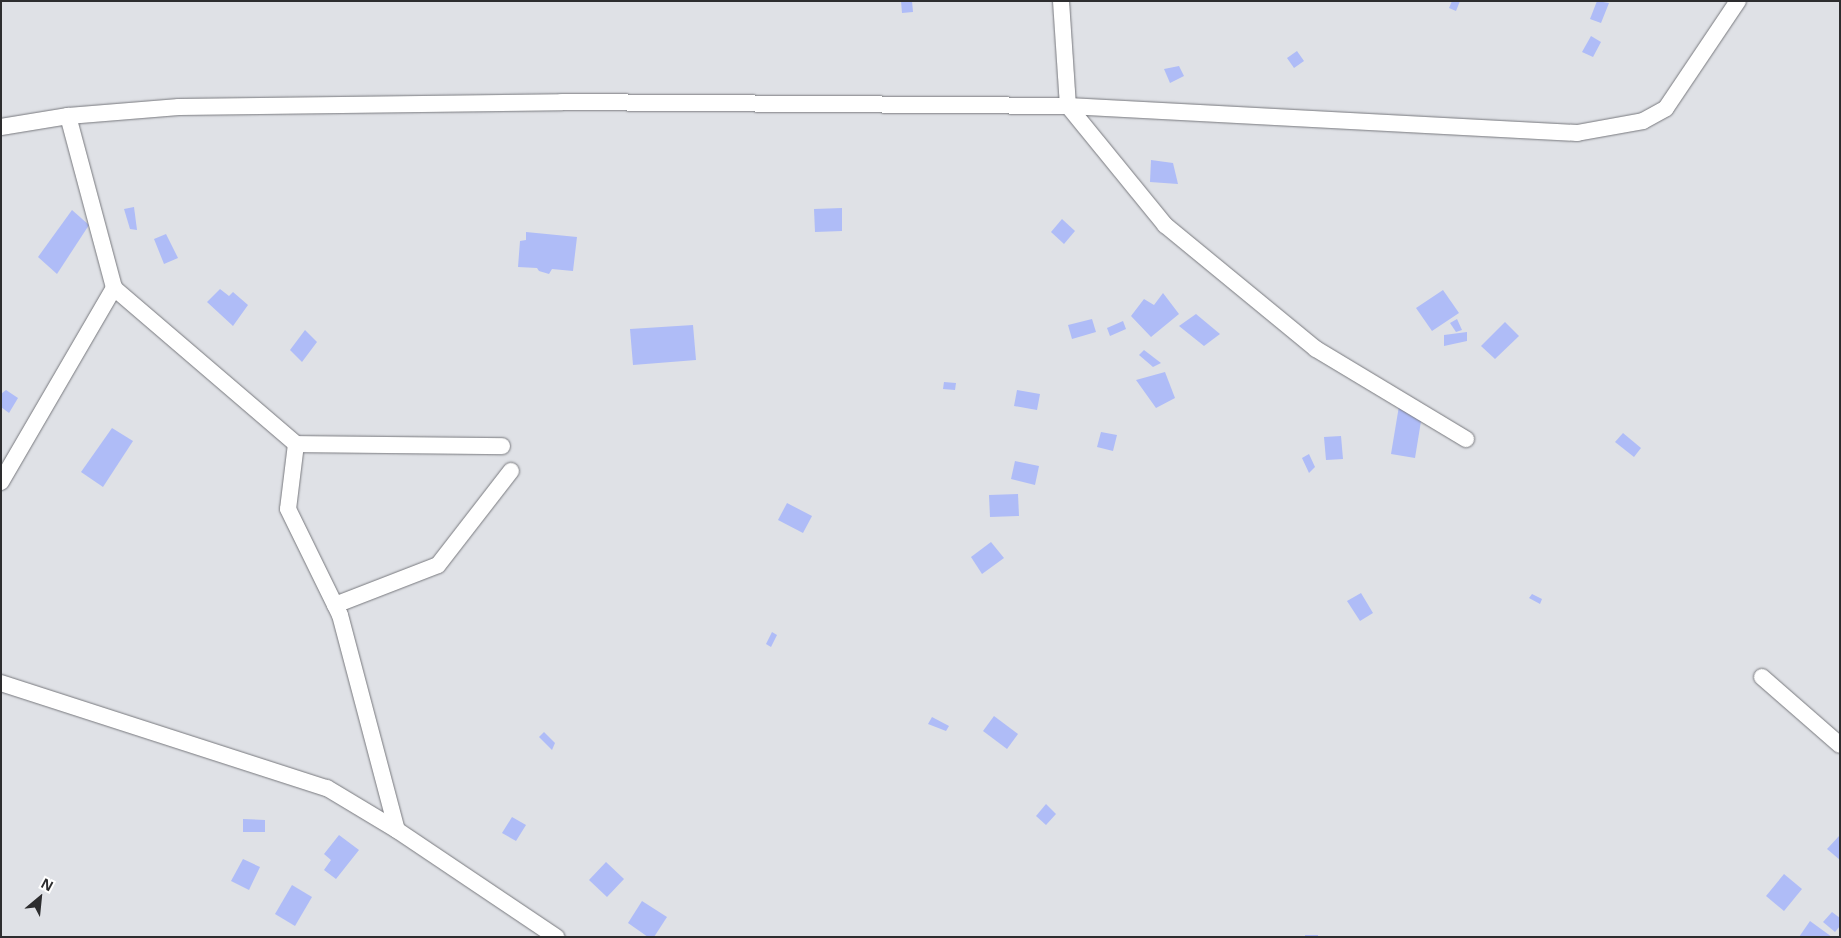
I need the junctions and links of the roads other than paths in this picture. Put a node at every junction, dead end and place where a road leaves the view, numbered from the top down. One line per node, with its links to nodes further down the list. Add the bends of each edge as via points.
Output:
1 (1060, 1): 3 (street)
2 (1738, 1): 3 (street, via 1666,108 1643,121 1577,133)
3 (1068, 106): 4 (street, via 572,102 329,104 179,107); 7 (street, via 1165,225 1316,349)
4 (68, 116): 5 (street); 6 (street)
5 (1, 128)
6 (114, 288): 8 (street); 11 (street)
7 (1466, 439)
8 (296, 444): 9 (street); 12 (street, via 288,509)
9 (502, 446)
10 (511, 471): 12 (street, via 438,565)
11 (1, 482)
12 (335, 605): 16 (street)
13 (1762, 677): 15 (street)
14 (1, 683): 16 (street, via 327,788)
15 (1840, 744)
16 (397, 830): 17 (street)
17 (556, 937)

